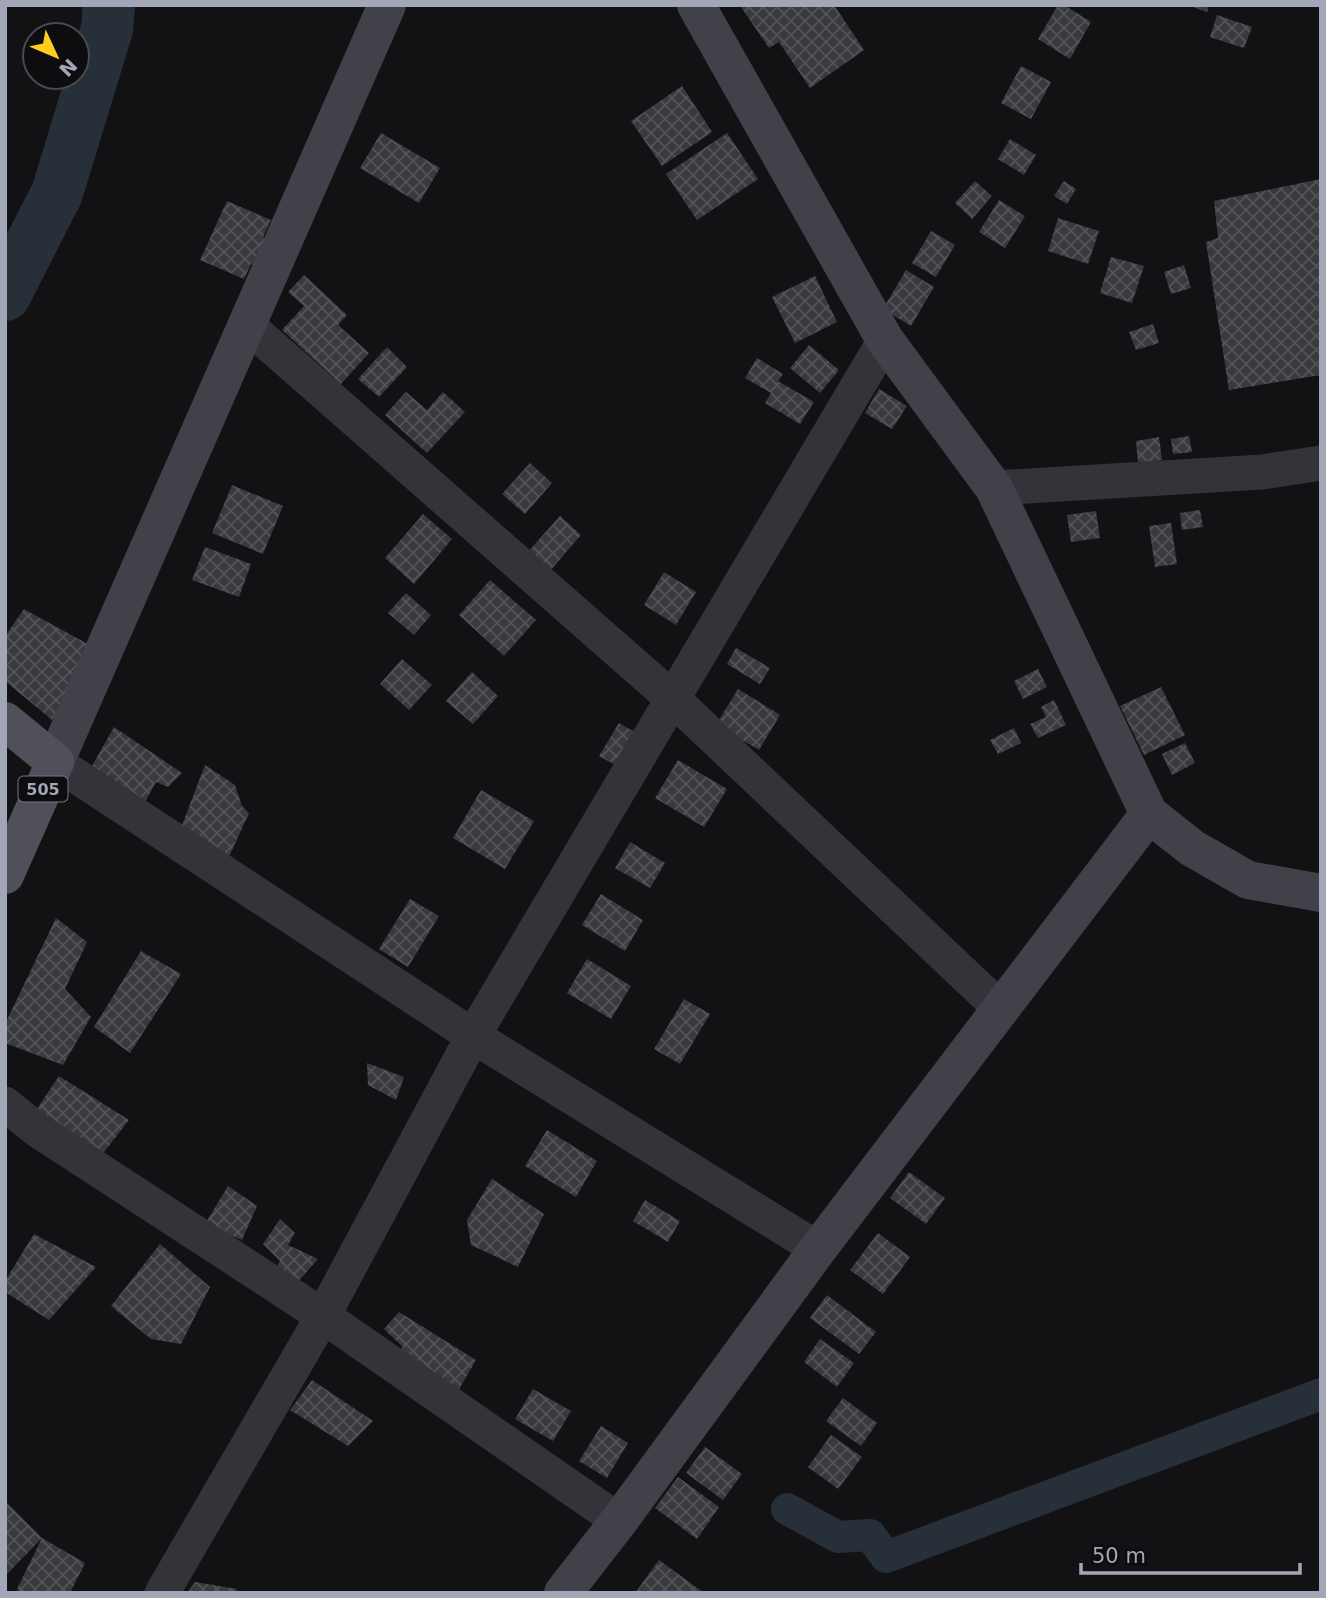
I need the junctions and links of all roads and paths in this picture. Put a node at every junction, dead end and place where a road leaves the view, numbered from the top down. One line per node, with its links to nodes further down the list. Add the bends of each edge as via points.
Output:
1 (387, 5): 3 (street)
2 (696, 5): 4 (street)
3 (247, 325): 7 (street); 9 (street)
4 (885, 340): 6 (street); 7 (street)
5 (1321, 463): 6 (street, via 1262,472)
6 (994, 488): 10 (street)
7 (674, 699): 13 (street); 14 (street)
8 (5, 721): 9 (main road, 505)
9 (55, 762): 11 (main road, 505); 14 (street)
10 (1149, 814): 12 (street, via 1192,848 1248,880); 13 (street)
11 (5, 875)
12 (1321, 893)
13 (1001, 1009): 16 (street)
14 (473, 1036): 16 (street); 17 (street)
15 (5, 1104): 17 (street, via 36,1129)
16 (818, 1249): 18 (street)
17 (323, 1315): 18 (street); 19 (street)
18 (619, 1521): 20 (street)
19 (162, 1593)
20 (563, 1593)

